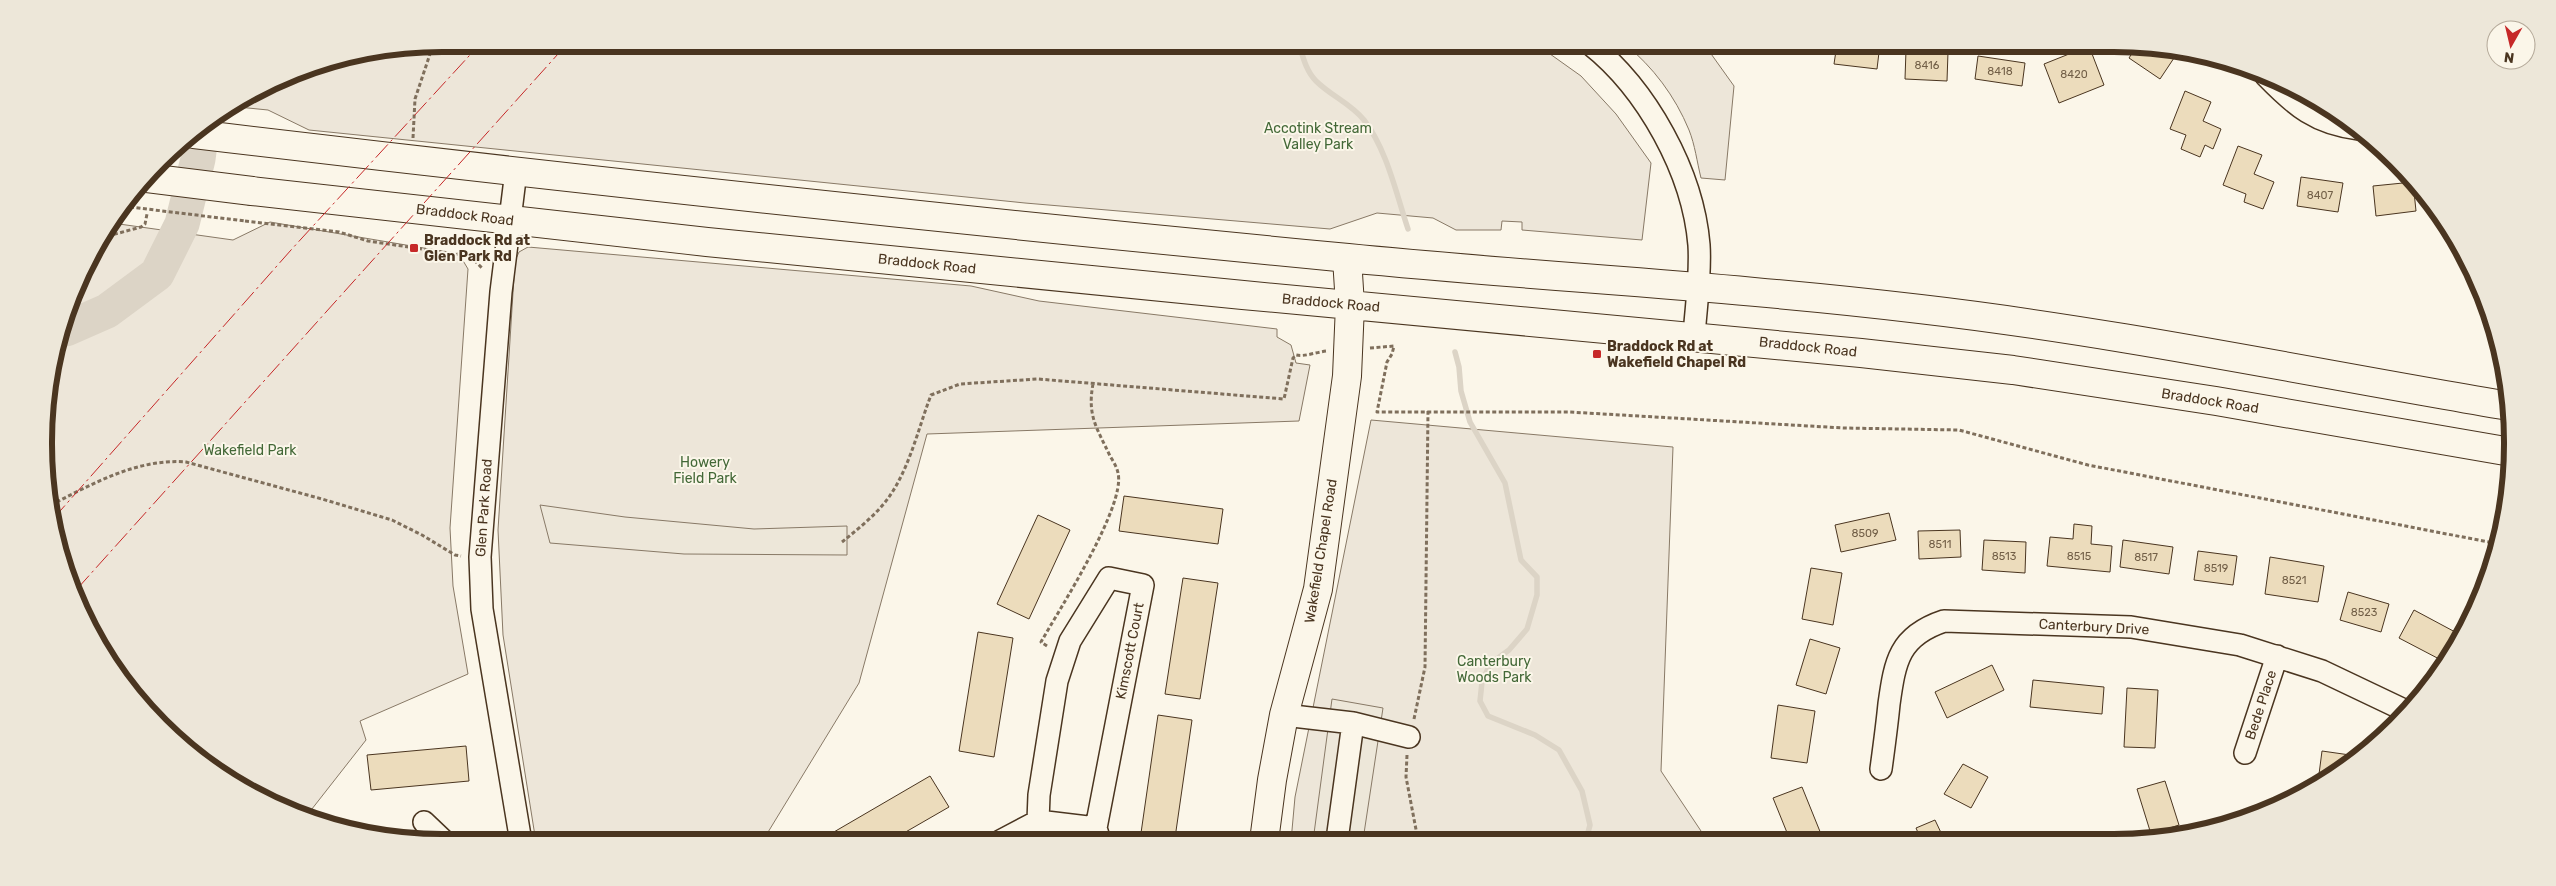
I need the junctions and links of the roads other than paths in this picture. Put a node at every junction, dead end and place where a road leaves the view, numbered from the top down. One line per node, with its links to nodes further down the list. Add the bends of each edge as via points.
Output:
1 (1598, 52): 9 (street, via 1645,104 1687,184 1699,246)
2 (2281, 91): 3 (street, via 2300,109)
3 (2342, 127)
4 (203, 135): 5 (main road)
5 (516, 171): 7 (street, Glen Park Road); 8 (main road, via 738,197)
6 (156, 179): 7 (main road, Braddock Road, bridge)
7 (509, 221): 10 (main road, Braddock Road); 24 (street, Glen Park Road, via 469,553 482,608)
8 (1347, 258): 9 (main road); 10 (main road, Wakefield Chapel Road)
9 (1698, 287): 11 (street); 12 (main road, via 1920,308 2067,329)
10 (1350, 305): 11 (main road, Braddock Road); 16 (main road, Wakefield Chapel Road, via 1348,376 1318,589)
11 (1694, 336): 13 (main road, Braddock Road, via 2013,370)
12 (2502, 405)
13 (2504, 451)
14 (2277, 656): 15 (street, Canterbury Drive, via 2352,684); 19 (street, Bede Place); 20 (street, Canterbury Drive, via 2240,645 2131,627 1944,622 1912,637 1901,651 1894,668)
15 (2400, 708)
16 (1284, 715): 17 (street); 27 (main road, Wakefield Chapel Road)
17 (1353, 722): 18 (street); 28 (street)
18 (1409, 737)
19 (2245, 753)
20 (1881, 769)
21 (1038, 821): 25 (street); 26 (street); 26 (street, Kimscott Court, via 1039,795 1057,681 1070,641 1108,578 1142,585)
22 (424, 822): 23 (street)
23 (436, 834)
24 (520, 834)
25 (1013, 834)
26 (1098, 834)
27 (1265, 834)
28 (1339, 834)

